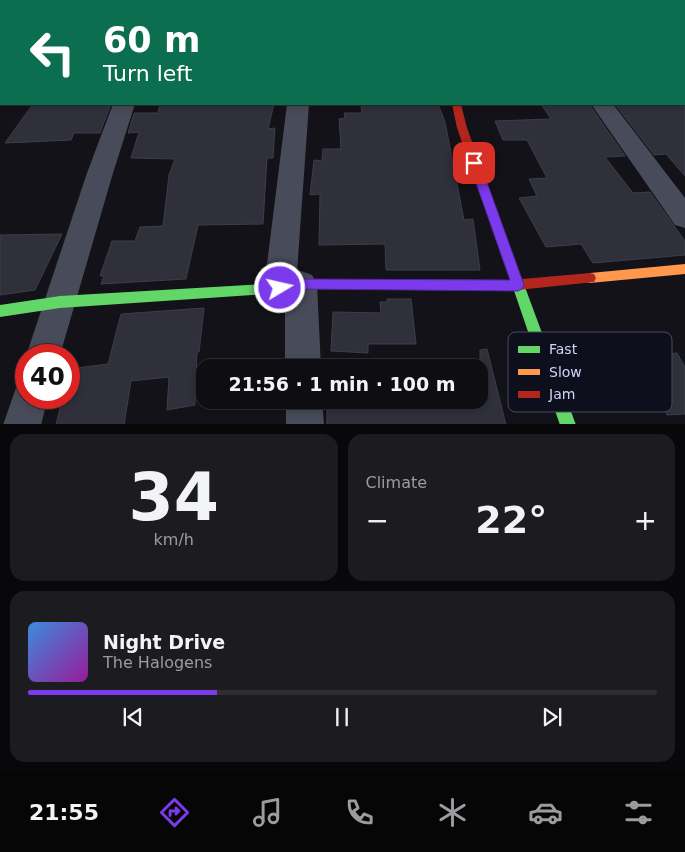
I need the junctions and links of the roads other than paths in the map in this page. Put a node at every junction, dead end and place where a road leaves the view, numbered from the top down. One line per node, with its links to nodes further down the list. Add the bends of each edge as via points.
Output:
1 (124, 105): 9 (street)
2 (298, 105): 8 (street)
3 (456, 105): 7 (street)
4 (603, 105): 5 (street)
5 (685, 218)
6 (685, 269): 7 (street)
7 (518, 285): 8 (street); 11 (street)
8 (290, 286): 9 (street); 13 (street)
9 (60, 302): 10 (street); 12 (street)
10 (0, 311)
11 (535, 332)
12 (47, 344)
13 (302, 359)
14 (27, 409): 17 (street)
15 (304, 409): 18 (street)
16 (564, 412): 19 (street)
17 (22, 424)
18 (305, 424)
19 (568, 424)

